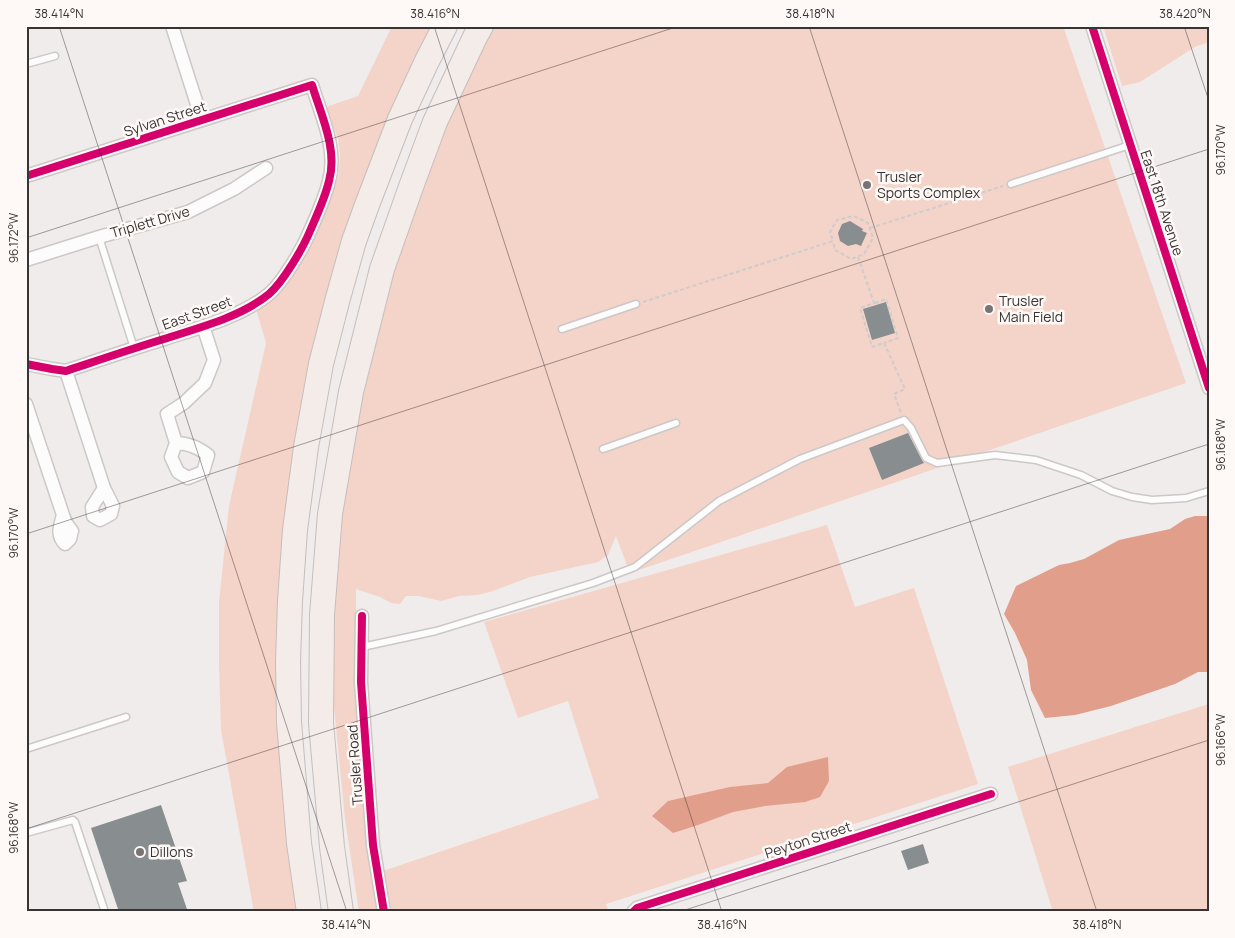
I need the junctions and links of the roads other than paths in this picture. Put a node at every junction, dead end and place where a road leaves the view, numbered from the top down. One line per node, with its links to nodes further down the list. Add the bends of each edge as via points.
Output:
1 (172, 26): 8 (street)
2 (445, 26): 37 (highway, via 400,120 354,241 321,364 306,446 295,530 288,662 289,722 299,843)
3 (481, 26): 38 (highway, via 435,122 382,269 351,392 330,514 322,615 321,723)
4 (1092, 26): 9 (street, East 18th Avenue)
5 (55, 56): 6 (lane)
6 (26, 64)
7 (312, 85): 8 (street, Sylvan Street); 16 (street, East Street, via 330,142 332,164 330,180 304,245 270,293 231,316)
8 (202, 120): 11 (street, Sylvan Street)
9 (1130, 145): 12 (lane); 21 (street, East 18th Avenue)
10 (266, 168): 13 (street, Triplett Drive, via 234,189 188,212)
11 (26, 176)
12 (1010, 184)
13 (99, 236): 14 (street, Triplett Drive); 18 (lane)
14 (26, 260)
15 (636, 304): 17 (lane)
16 (203, 326): 18 (street, East Street); 24 (street, via 214,360 205,383 167,414)
17 (562, 328)
18 (134, 348): 20 (street, East Street)
19 (26, 364): 20 (street, East Street)
20 (66, 371): 26 (street)
21 (1209, 388)
22 (26, 404): 28 (street)
23 (676, 423): 25 (lane)
24 (176, 443)
25 (603, 449)
26 (104, 488)
27 (1209, 491): 30 (lane, via 1186,498 1152,500 1112,491 1081,475 1036,460 995,455 938,463 926,458 904,420 800,460 719,501 635,568 436,631)
28 (63, 515)
29 (362, 616): 30 (street, Trusler Road)
30 (362, 647): 39 (street, Trusler Road, via 361,682 373,845)
31 (126, 717): 32 (lane)
32 (26, 749)
33 (991, 794): 35 (street, Peyton Street)
34 (26, 832): 36 (lane, via 75,822)
35 (634, 911)
36 (105, 912)
37 (309, 912)
38 (341, 912)
39 (384, 912)

